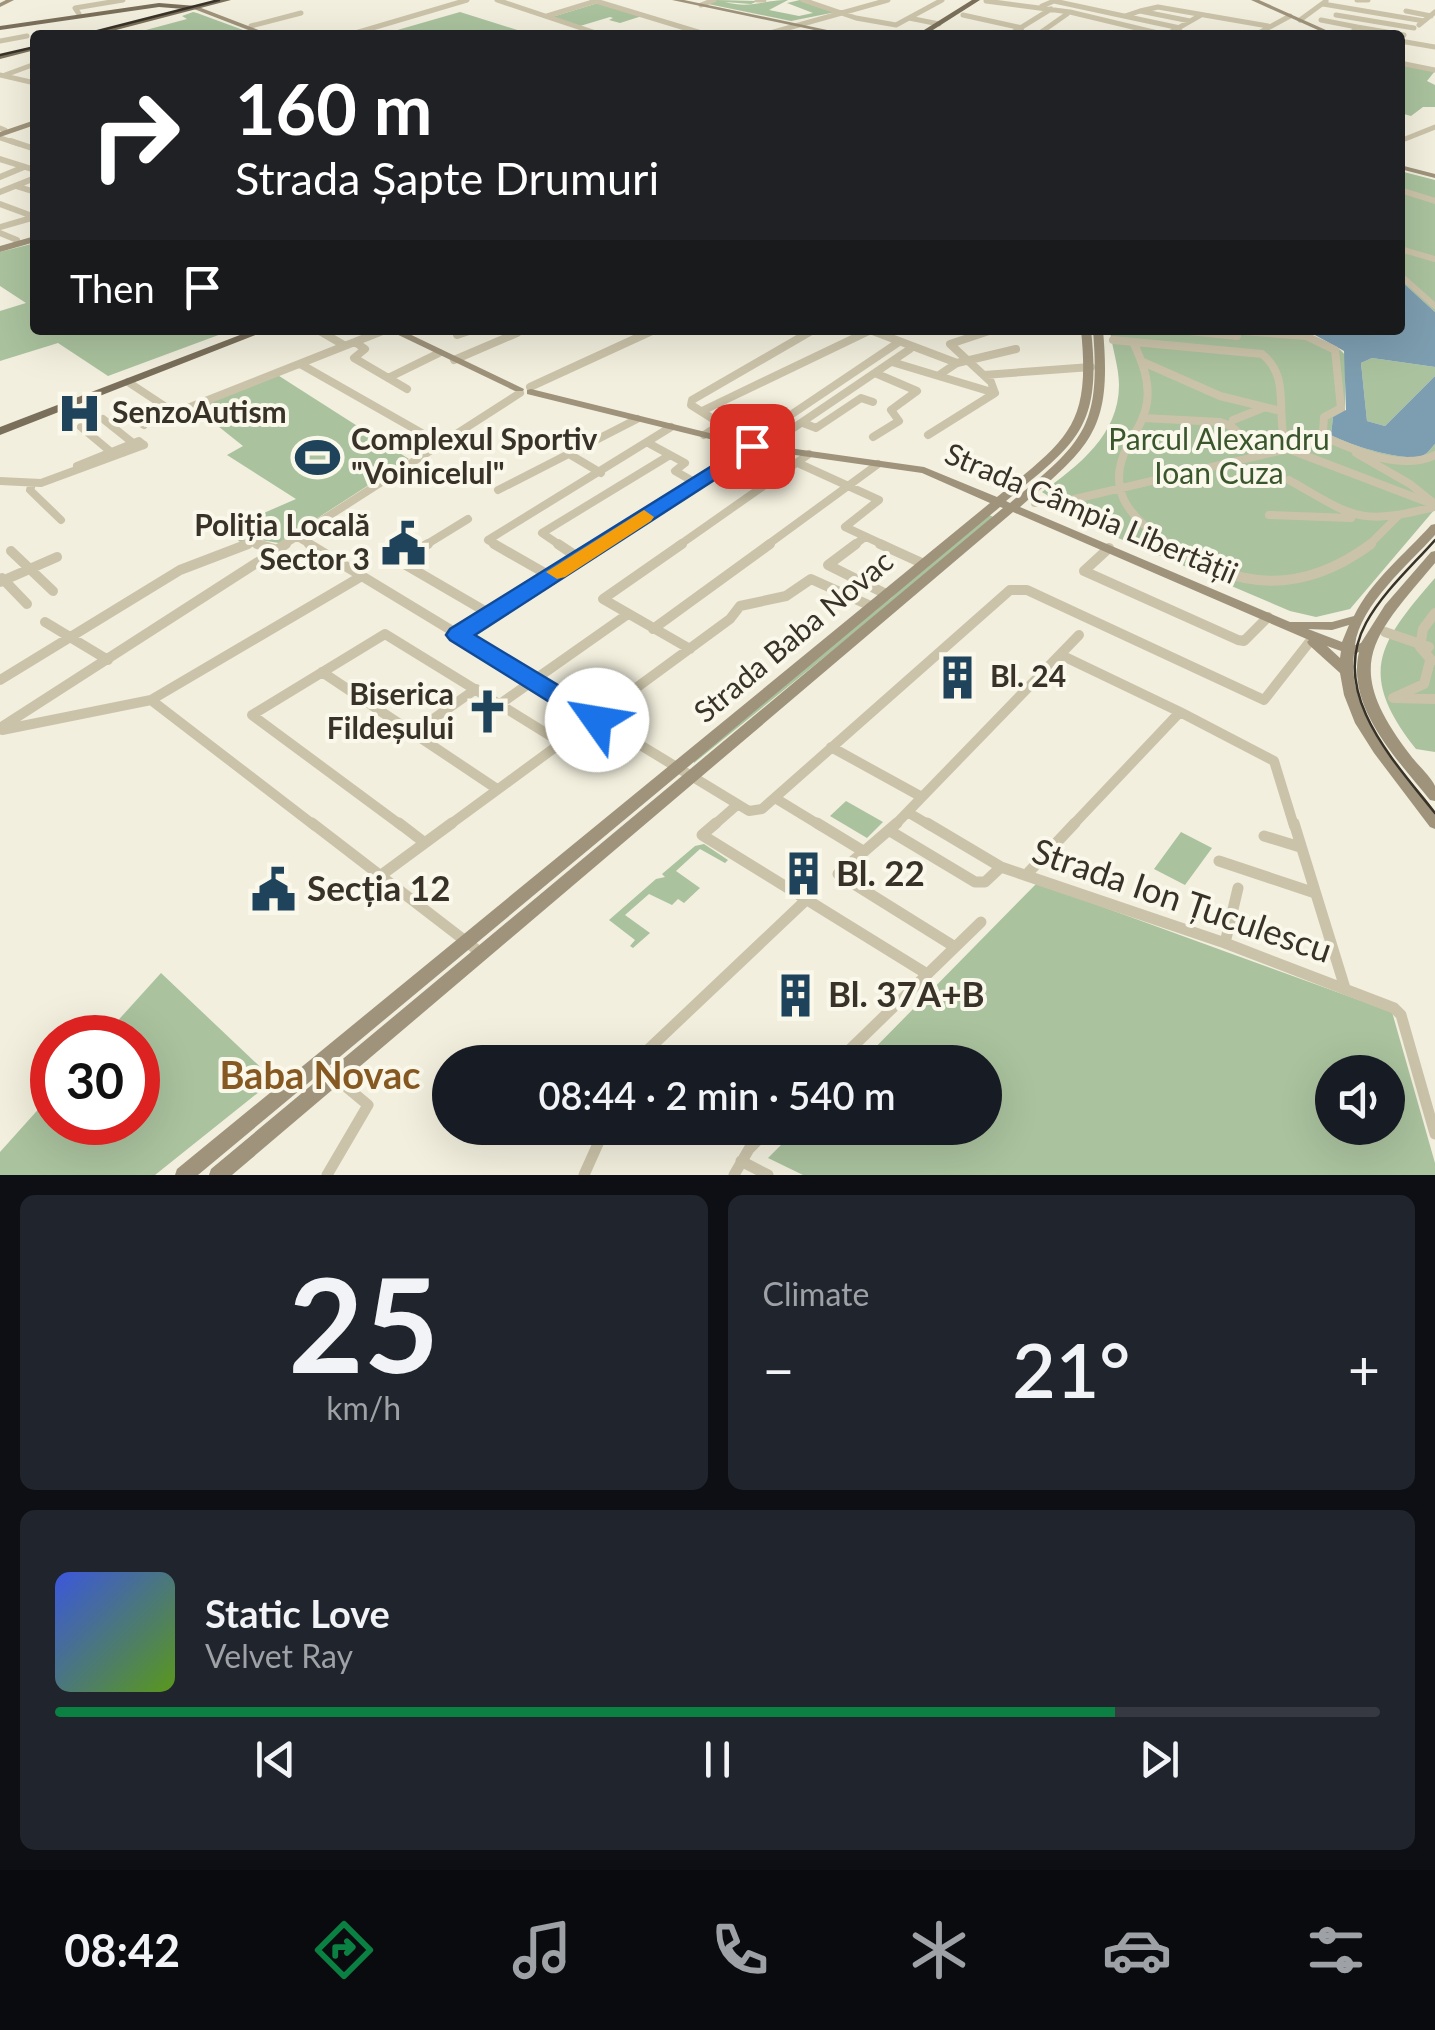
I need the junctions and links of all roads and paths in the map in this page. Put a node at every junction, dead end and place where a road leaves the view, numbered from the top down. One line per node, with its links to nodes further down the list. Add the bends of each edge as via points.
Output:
1 (10, 0): 27 (main road)
2 (123, 0): 36 (street, via 76,7)
3 (227, 0): 24 (main road)
4 (467, 0): 64 (street)
5 (497, 0): 22 (street)
6 (514, 0): 22 (street)
7 (598, 0): 43 (street); 67 (street)
8 (662, 0): 53 (main road)
9 (675, 0): 28 (main road)
10 (714, 0): 28 (street)
11 (803, 0): 35 (street)
12 (888, 0): 35 (street)
13 (938, 0): 44 (street)
14 (978, 0): 51 (main road)
15 (986, 0): 25 (street); 38 (main road)
16 (1028, 0): 25 (street)
17 (1074, 0): 26 (street)
18 (1132, 0): 31 (street)
19 (1254, 0): 42 (main road)
20 (1357, 0): 21 (street)
21 (1368, 0)
22 (505, 2): 43 (street)
23 (1325, 2): 46 (street); 48 (street)
24 (180, 3): 36 (main road); 57 (main road); 61 (main road); 62 (main road); 63 (main road)
25 (1019, 4): 29 (street)
26 (1066, 4): 29 (street, via 1052,1); 41 (street)
27 (0, 5)
28 (701, 6): 53 (main road)
29 (1040, 8): 30 (street)
30 (1051, 9): 33 (street); 54 (street)
31 (1137, 11): 39 (street, via 1158,7); 41 (street); 50 (street)
32 (1406, 11): 37 (street)
33 (1070, 12): 55 (street); 74 (street)
34 (301, 13): 52 (street)
35 (842, 13): 44 (street, via 896,25); 53 (street)
36 (79, 14): 57 (main road)
37 (1433, 14): 48 (street)
38 (963, 15): 54 (street); 72 (main road)
39 (1201, 15): 50 (street); 56 (street)
40 (1336, 15): 60 (street)
41 (1125, 16): 45 (street)
42 (1290, 16): 46 (main road); 56 (street)
43 (544, 17): 66 (street)
44 (909, 18): 51 (street)
45 (1138, 19): 55 (street); 59 (street)
46 (1300, 20): 79 (main road)
47 (1321, 20): 58 (street)
48 (1424, 21): 60 (street)
49 (396, 22): 65 (street)
50 (1190, 22): 59 (street)
51 (939, 24): 71 (main road)
52 (251, 26)
53 (794, 26): 68 (street); 69 (main road); 70 (main road)
54 (1022, 26): 73 (street)
55 (1127, 26): 75 (street); 76 (street)
56 (1268, 26): 78 (street)
57 (0, 27)
58 (1357, 27): 80 (street); 81 (street)
59 (1180, 28): 77 (street)
60 (1414, 28): 82 (street)
61 (94, 30)
62 (105, 30)
63 (253, 30)
64 (368, 30)
65 (369, 30)
66 (586, 30)
67 (692, 30)
68 (780, 30)
69 (810, 30)
70 (818, 30)
71 (929, 30)
72 (938, 30)
73 (1016, 30)
74 (1043, 30)
75 (1120, 30)
76 (1137, 30)
77 (1177, 30)
78 (1262, 30)
79 (1323, 30)
80 (1354, 30)
81 (1369, 30)
82 (1405, 35)
83 (27, 36): 85 (street)
84 (1405, 39): 86 (street)
85 (0, 41)
86 (1435, 47)
87 (30, 48): 88 (main road)
88 (0, 56)
89 (1405, 64): 91 (street)
90 (30, 66): 92 (street)
91 (1435, 70)
92 (1, 76): 93 (street)
93 (30, 82)
94 (30, 124): 97 (main road)
95 (30, 124): 97 (main road)
96 (1435, 126): 98 (street)
97 (1, 132): 99 (street)
98 (1405, 140)
99 (30, 146)
100 (0, 160): 102 (street)
101 (1405, 165): 104 (main road)
102 (24, 167): 103 (street); 105 (street)
103 (30, 171)
104 (1435, 174)
105 (0, 177)
106 (30, 177): 107 (street)
107 (16, 186): 108 (street); 109 (street)
108 (30, 190)
109 (0, 192)
110 (1405, 192): 111 (street)
111 (1435, 202)
112 (0, 204): 113 (street)
113 (30, 215)
114 (30, 219): 115 (street)
115 (0, 230): 117 (street)
116 (30, 239): 117 (main road)
117 (19, 242): 118 (main road)
118 (0, 247)
119 (1405, 250): 120 (street)
120 (1435, 259)
121 (1405, 279): 122 (street)
122 (1435, 306)
123 (237, 335): 175 (main road)
124 (251, 335): 158 (main road)
125 (327, 335): 141 (street)
126 (372, 335): 138 (street)
127 (403, 335): 144 (main road, Strada Câmpia Libertății)
128 (508, 335): 146 (street)
129 (643, 335): 160 (street)
130 (805, 335): 167 (street, via 692,400)
131 (859, 335): 167 (street)
132 (882, 335): 139 (street)
133 (974, 335): 147 (street, via 950,342)
134 (1087, 335): 152 (main road, Strada Baba Novac)
135 (1098, 335): 203 (main road, Strada Baba Novac, via 1103,386 1087,434 1062,466)
136 (1288, 335): 183 (street, via 1312,338 1337,352 1340,408 1324,415 1323,432)
137 (1113, 340): 140 (street)
138 (354, 342): 141 (street); 157 (street, via 365,349 354,358)
139 (900, 342): 145 (street); 184 (street)
140 (1133, 342): 149 (street); 166 (street, via 1262,354 1282,374)
141 (342, 344): 151 (street)
142 (910, 349): 148 (street)
143 (1016, 349): 147 (street)
144 (439, 352): 146 (main road, Strada Câmpia Libertății); 157 (street)
145 (935, 355): 150 (street); 153 (street)
146 (454, 360): 160 (main road, Strada Câmpia Libertății)
147 (968, 360): 150 (street); 155 (street)
148 (892, 362): 153 (street); 154 (street)
149 (1142, 362): 162 (street); 168 (street, via 1148,386)
150 (957, 363): 156 (street)
151 (302, 365): 158 (street, via 173,413); 181 (street)
152 (1091, 367): 155 (street); 203 (main road, Strada Baba Novac, via 1087,402 1068,440)
153 (918, 368): 156 (street)
154 (875, 373): 171 (street); 179 (street, via 917,392 890,410 899,420)
155 (983, 374): 161 (street)
156 (939, 375): 161 (street)
157 (388, 378): 159 (street)
158 (128, 382): 175 (main road)
159 (407, 389)
160 (525, 390): 170 (main road, Strada Câmpia Libertății); 181 (street)
161 (994, 392): 177 (street)
162 (1236, 401): 164 (street); 172 (street)
163 (873, 402): 171 (street, via 861,397 816,428)
164 (1265, 408): 166 (street); 172 (street)
165 (125, 410): 173 (street)
166 (1281, 410): 185 (street)
167 (702, 412): 178 (street, via 721,426)
168 (1142, 418): 172 (street); 200 (street, via 1118,470)
169 (103, 419): 180 (street)
170 (637, 419): 176 (main road, Strada Câmpia Libertății); 187 (street)
171 (803, 423): 184 (street)
172 (1232, 423): 190 (street)
173 (144, 425)
174 (81, 427): 186 (street)
175 (0, 428)
176 (670, 428): 178 (main road, Strada Câmpia Libertății); 182 (street)
177 (928, 435)
178 (704, 436): 184 (main road, Strada Câmpia Libertății)
179 (873, 438)
180 (134, 443): 186 (street); 193 (street, via 144,445)
181 (441, 444): 212 (street)
182 (650, 444): 189 (street); 194 (street)
183 (1344, 446): 188 (street, via 1412,462); 204 (street)
184 (754, 447): 191 (main road, Strada Câmpia Libertății); 197 (street)
185 (1288, 449): 190 (street); 204 (street)
186 (111, 452): 193 (street)
187 (568, 454): 194 (street); 201 (street)
188 (1435, 454)
189 (670, 455): 197 (street, via 685,464 676,472); 218 (street, via 542,534)
190 (1262, 456): 200 (street)
191 (804, 459): 192 (main road, Strada Câmpia Libertății); 199 (street); 230 (street, via 603,600)
192 (878, 464): 199 (street); 203 (main road, Strada Câmpia Libertății, via 931,473)
193 (72, 472): 198 (street)
194 (602, 472): 222 (street, via 488,540)
195 (1289, 480): 208 (street)
196 (0, 482): 198 (street)
197 (696, 483): 218 (street)
198 (32, 484): 209 (street, via 30,490)
199 (848, 486): 211 (street, via 878,500 846,525); 235 (street)
200 (1118, 488): 202 (street); 206 (street, via 1135,518 1162,540 1266,582 1304,580 1326,570)
201 (498, 490)
202 (1034, 503)
203 (1007, 504): 213 (main road, Strada Câmpia Libertății); 219 (main road, Strada Baba Novac); 261 (main road, Strada Baba Novac)
204 (1435, 505): 206 (street)
205 (1269, 515): 208 (street)
206 (1398, 516): 208 (street)
207 (468, 518): 229 (street, via 399,561)
208 (1356, 518)
209 (62, 520)
210 (1435, 528): 232 (main road)
211 (865, 536): 219 (street); 225 (street, via 828,564)
212 (298, 537): 214 (street); 221 (street)
213 (1109, 548): 231 (main road, Strada Câmpia Libertății); 231 (street, via 1084,571 1238,640)
214 (278, 550): 239 (street, via 252,542 180,570); 245 (street)
215 (11, 551): 220 (street)
216 (1435, 555): 242 (main road)
217 (57, 557): 220 (street)
218 (580, 558): 222 (street)
219 (924, 564): 225 (main road, Strada Baba Novac)
220 (30, 569): 223 (street); 224 (street)
221 (362, 576): 238 (street); 253 (street)
222 (550, 576): 229 (street)
223 (1, 580): 226 (street)
224 (54, 591)
225 (888, 594): 227 (main road, Strada Baba Novac)
226 (27, 604)
227 (872, 608): 243 (street, via 805,581 786,596 740,606); 261 (main road, Strada Baba Novac)
228 (1435, 613): 241 (street, via 1423,628)
229 (490, 614): 238 (street)
230 (628, 614): 235 (street); 250 (street)
231 (1268, 616): 234 (main road, Strada Câmpia Libertății)
232 (1357, 619): 234 (main road, via 1323,627); 242 (main road)
233 (45, 622): 239 (street)
234 (1287, 624): 240 (main road); 242 (main road, Strada Câmpia Libertății)
235 (654, 629): 243 (street)
236 (1385, 632): 241 (street)
237 (1079, 634): 244 (street)
238 (458, 635): 250 (street)
239 (70, 637): 245 (street); 249 (street)
240 (1310, 640): 247 (main road); 260 (street, via 1264,700 1016,588)
241 (1424, 647): 246 (street)
242 (1358, 648): 247 (main road); 264 (main road, via 1376,712)
243 (690, 650): 256 (street)
244 (1061, 655): 255 (street); 263 (street)
245 (108, 660): 257 (street)
246 (1433, 662): 252 (street, via 1424,684 1393,698)
247 (1346, 671): 268 (main road, via 1364,726)
248 (322, 672): 251 (street, via 385,634); 258 (street); 271 (street, via 252,715)
249 (0, 680)
250 (533, 680): 254 (street); 256 (street)
251 (476, 689): 254 (street); 258 (street)
252 (1435, 699)
253 (151, 700): 257 (street); 278 (street)
254 (500, 704): 259 (street)
255 (1180, 712): 272 (street, via 1270,757); 277 (street)
256 (597, 720): 259 (street); 261 (street)
257 (0, 729)
258 (413, 733): 262 (street)
259 (562, 743): 262 (street)
260 (831, 746): 263 (street); 265 (street)
261 (685, 774): 266 (street); 285 (main road, Strada Baba Novac)
262 (497, 789): 271 (street)
263 (920, 796): 267 (street)
264 (1435, 796)
265 (775, 798): 266 (street, via 758,810); 273 (street)
266 (737, 805): 281 (street, via 702,835)
267 (910, 813): 269 (street); 275 (street, Strada Ion Țuculescu)
268 (1435, 823)
269 (890, 831): 273 (street); 275 (street, Strada Ion Țuculescu, via 975,882)
270 (1264, 836): 272 (street)
271 (425, 843): 278 (street)
272 (1300, 847): 280 (street)
273 (863, 851): 276 (street)
274 (1219, 860): 280 (street)
275 (1001, 867): 277 (street, Strada Ion Țuculescu)
276 (838, 874): 284 (street)
277 (1026, 875): 283 (street, Strada Ion Țuculescu)
278 (380, 876): 285 (street)
279 (1238, 888): 283 (street)
280 (1315, 894): 287 (street)
281 (805, 901): 286 (street); 288 (street)
282 (981, 922): 284 (street)
283 (1225, 943): 287 (street, Strada Ion Țuculescu)
284 (955, 947): 286 (street)
285 (474, 948): 290 (main road, Strada Baba Novac); 291 (main road, Strada Baba Novac)
286 (927, 974): 289 (street)
287 (1345, 988): 292 (street, Strada Ion Țuculescu, via 1402,1015)
288 (653, 1045)
289 (854, 1045)
290 (319, 1064): 291 (street); 296 (main road, Strada Baba Novac)
291 (334, 1077): 297 (main road, Strada Baba Novac); 298 (street, via 368,1105)
292 (1435, 1134)
293 (597, 1145): 299 (street)
294 (755, 1145): 295 (street)
295 (741, 1161): 300 (street); 301 (street)
296 (184, 1175)
297 (218, 1175)
298 (327, 1175)
299 (584, 1175)
300 (734, 1175)
301 (768, 1175)

